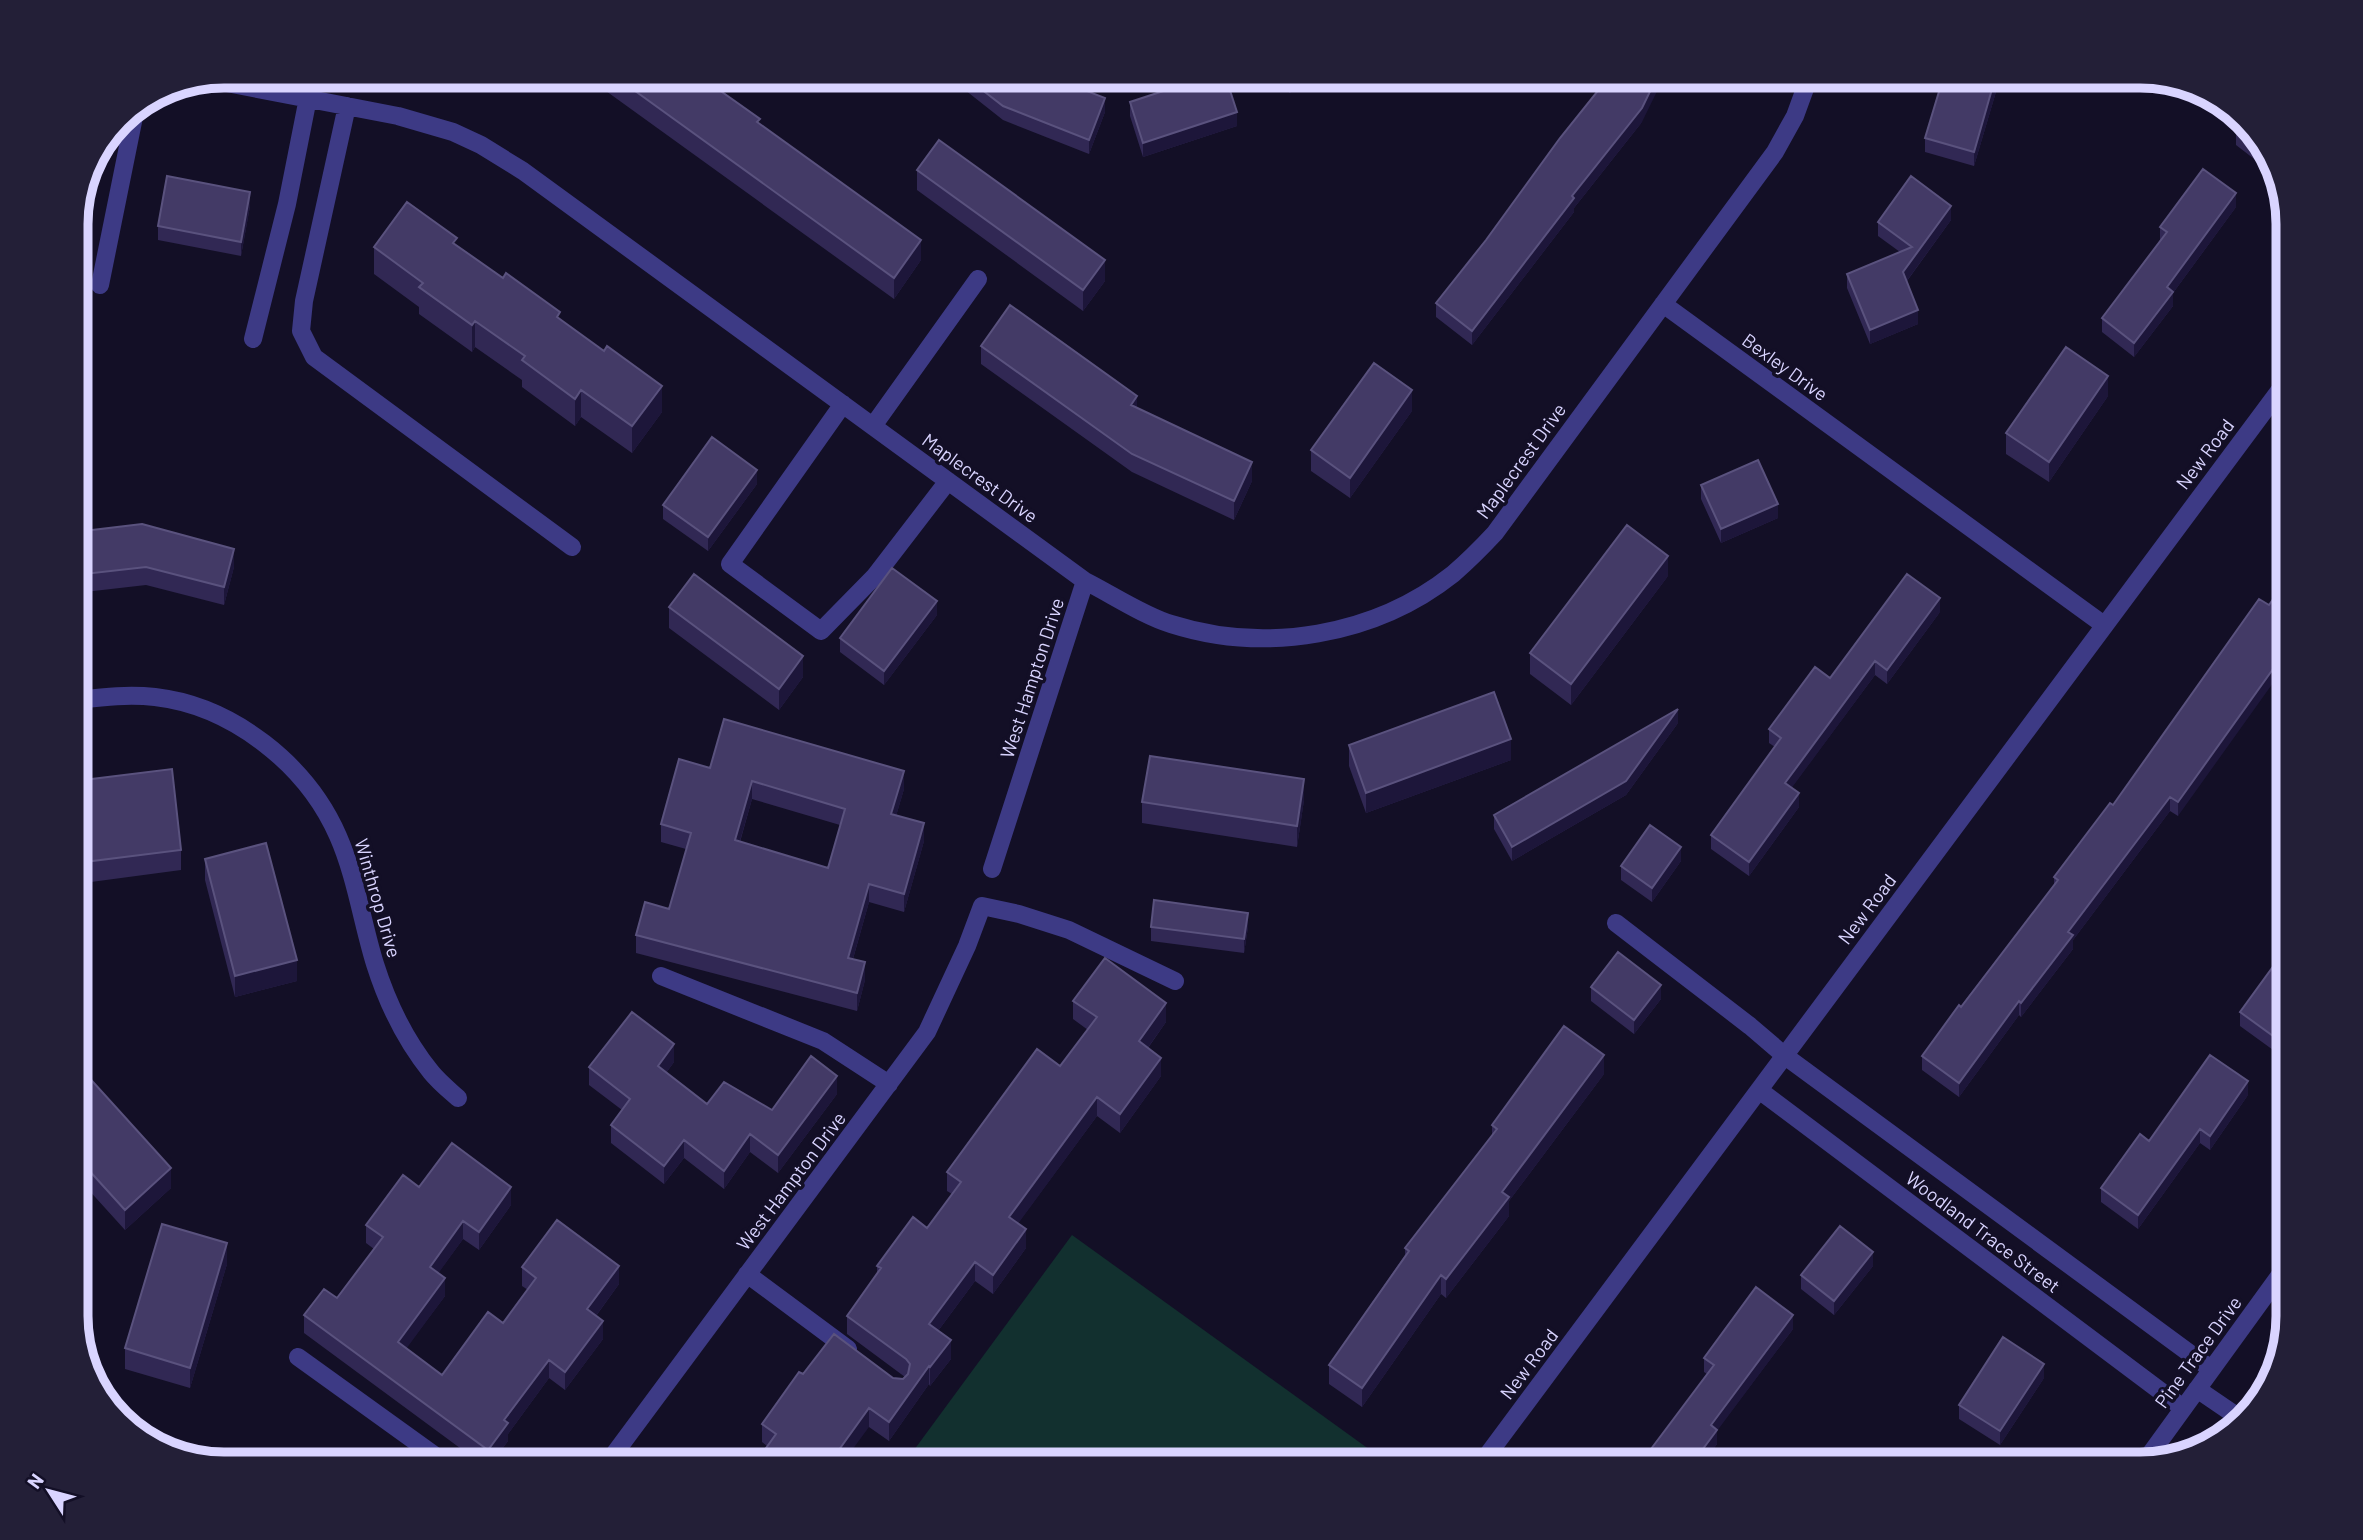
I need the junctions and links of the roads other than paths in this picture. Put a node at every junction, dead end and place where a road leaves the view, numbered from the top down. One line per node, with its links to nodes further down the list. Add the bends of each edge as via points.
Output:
1 (252, 88): 3 (street, Maplecrest Drive)
2 (1805, 88): 8 (street, via 1775,152)
3 (308, 99): 4 (street, Maplecrest Drive); 9 (street)
4 (347, 106): 11 (street, Maplecrest Drive, via 453,132 481,145); 14 (street, via 304,301 301,331 314,357)
5 (133, 122): 7 (street)
6 (978, 279): 12 (street)
7 (100, 285)
8 (1663, 304): 15 (street, Maplecrest Drive, via 1495,533 1452,575 1396,609 1357,625 1316,634 1232,637 1167,623); 16 (street, Bexley Drive)
9 (253, 338)
10 (2276, 395): 16 (street, New Road)
11 (843, 404): 12 (street, Maplecrest Drive); 13 (street, via 730,564 821,631 875,576)
12 (873, 426): 13 (street, Maplecrest Drive)
13 (948, 481): 15 (street, Maplecrest Drive)
14 (572, 547)
15 (1085, 581): 18 (street, West Hampton Drive)
16 (2104, 625): 22 (street, New Road)
17 (88, 699): 25 (street, Winthrop Drive, via 122,695 193,706 258,738 298,774 338,835 386,997 432,1073)
18 (992, 869)
19 (1616, 923): 22 (street, Woodland Trace Street)
20 (661, 976): 23 (street, via 823,1041)
21 (1175, 982): 23 (street, West Hampton Drive, via 1069,930 982,906 927,1032)
22 (1785, 1056): 24 (street, New Road); 30 (street, Woodland Trace Street)
23 (889, 1084): 26 (street, West Hampton Drive)
24 (1759, 1090): 32 (street, Woodland Trace Street); 37 (street, New Road)
25 (458, 1098)
26 (747, 1274): 29 (street); 36 (street, West Hampton Drive)
27 (2276, 1281): 30 (street, Pine Trace Drive)
28 (298, 1357): 35 (street)
29 (866, 1363)
30 (2211, 1369): 31 (street, Pine Trace Drive)
31 (2197, 1389): 32 (street, Pine Trace Drive); 33 (street)
32 (2183, 1408): 34 (street, Pine Trace Drive)
33 (2234, 1414)
34 (2152, 1451)
35 (430, 1452)
36 (616, 1452)
37 (1490, 1452)

